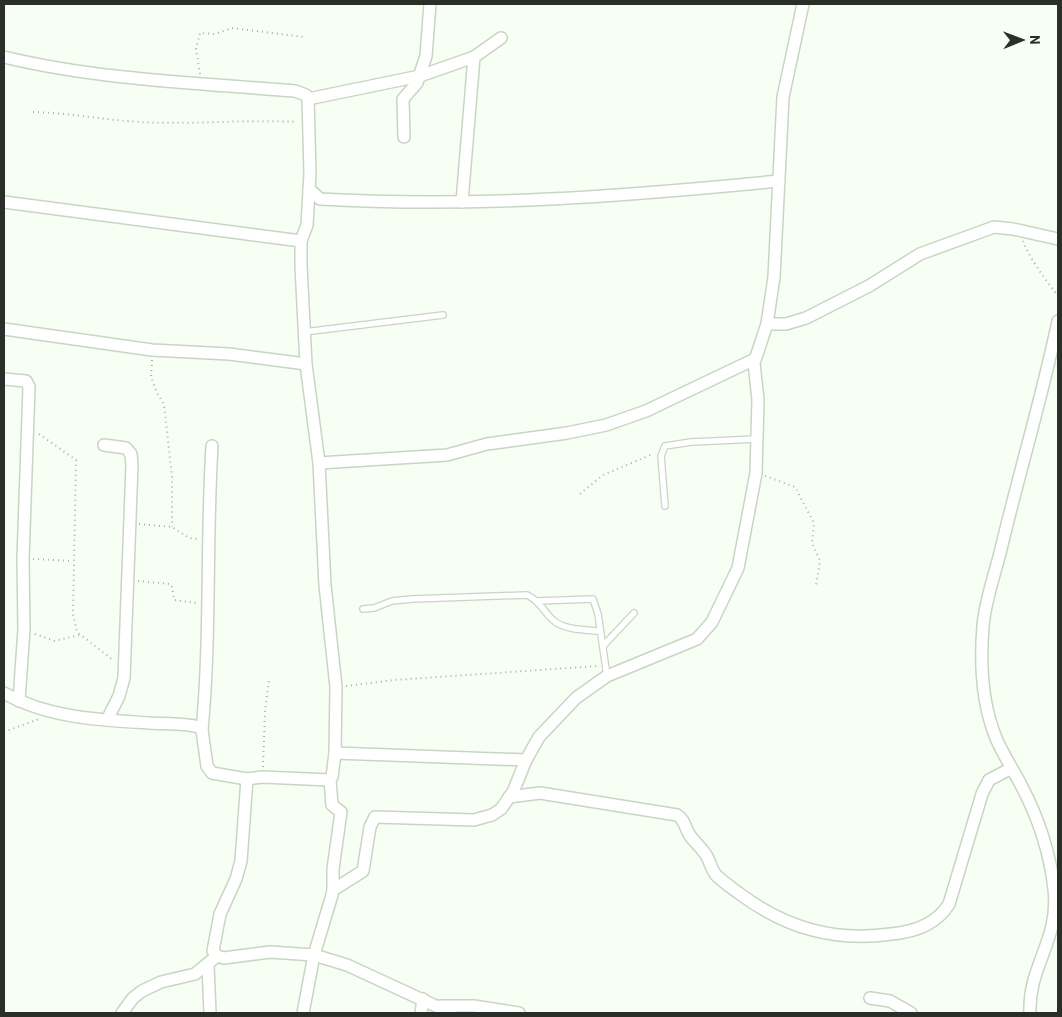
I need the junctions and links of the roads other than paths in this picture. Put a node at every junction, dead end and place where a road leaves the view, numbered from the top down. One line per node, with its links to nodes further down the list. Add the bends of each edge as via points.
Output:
1 (430, 4): 6 (street, via 428,43)
2 (803, 4): 9 (street, via 783,97)
3 (501, 38): 5 (street)
4 (4, 57): 7 (street, via 93,74 295,92 306,95)
5 (474, 58): 6 (street); 12 (street)
6 (420, 76): 7 (street); 8 (street, via 403,99)
7 (308, 99): 10 (street)
8 (404, 137)
9 (779, 181): 12 (street, via 579,199); 17 (street, via 774,276)
10 (309, 189): 12 (street, via 320,199); 14 (street, via 307,225)
11 (4, 202): 14 (street)
12 (462, 202)
13 (1058, 239): 17 (street, via 994,227 920,254 869,286 806,318 786,324)
14 (301, 241): 19 (street)
15 (443, 315): 19 (lane)
16 (1058, 321): 22 (street)
17 (767, 324): 20 (street)
18 (4, 329): 21 (street, via 152,350 229,354)
19 (304, 332): 21 (street)
20 (755, 359): 24 (street); 27 (street, via 655,408 606,425 487,444 447,455)
21 (306, 364): 27 (street)
22 (1053, 372): 41 (street, via 1018,477 983,625 982,674 986,704 995,736)
23 (4, 379): 36 (street, via 28,383 24,629)
24 (757, 439): 28 (lane, via 671,444 662,451); 34 (street, via 756,473 738,568 707,629 686,645)
25 (104, 445): 37 (street, via 126,448 131,454 122,686)
26 (212, 446): 38 (street, via 209,604)
27 (319, 463): 39 (street, via 325,585 336,687)
28 (665, 506)
29 (537, 601): 30 (lane, via 528,595 430,598 392,601); 32 (lane, via 561,626); 32 (lane, via 591,598 598,614)
30 (363, 609)
31 (634, 613): 33 (lane)
32 (599, 631): 33 (lane)
33 (602, 646): 34 (lane)
34 (606, 671): 40 (street, via 539,737)
35 (4, 694): 36 (street)
36 (18, 702): 37 (street, via 55,713)
37 (107, 720): 38 (street, via 195,726)
38 (202, 730): 42 (street, via 208,770)
39 (335, 753): 40 (street); 43 (street)
40 (526, 760): 44 (street)
41 (1010, 768): 44 (street, via 989,780 982,794 949,904 941,916 921,928 856,938 802,928 753,903 714,873 706,854 694,842 678,815 540,793); 59 (street, via 1036,816 1046,845 1054,888 1053,928 1032,984)
42 (247, 779): 43 (street); 47 (street, via 241,861 218,922 213,951)
43 (330, 780): 45 (street, via 332,805 341,812 333,869)
44 (509, 797): 45 (street, via 501,809 483,819 377,816 370,827 363,871)
45 (334, 890): 46 (street)
46 (314, 955): 47 (street, via 270,952 224,958); 50 (street, via 347,965); 54 (street)
47 (217, 956): 48 (street)
48 (208, 965): 52 (street, via 192,975 150,986 133,998); 53 (street)
49 (870, 998): 58 (street, via 890,1001)
50 (423, 999): 51 (street); 55 (street)
51 (440, 1006): 56 (street); 57 (street, via 474,1006)
52 (122, 1013)
53 (210, 1013)
54 (302, 1013)
55 (421, 1013)
56 (451, 1013)
57 (520, 1013)
58 (911, 1013)
59 (1030, 1013)

